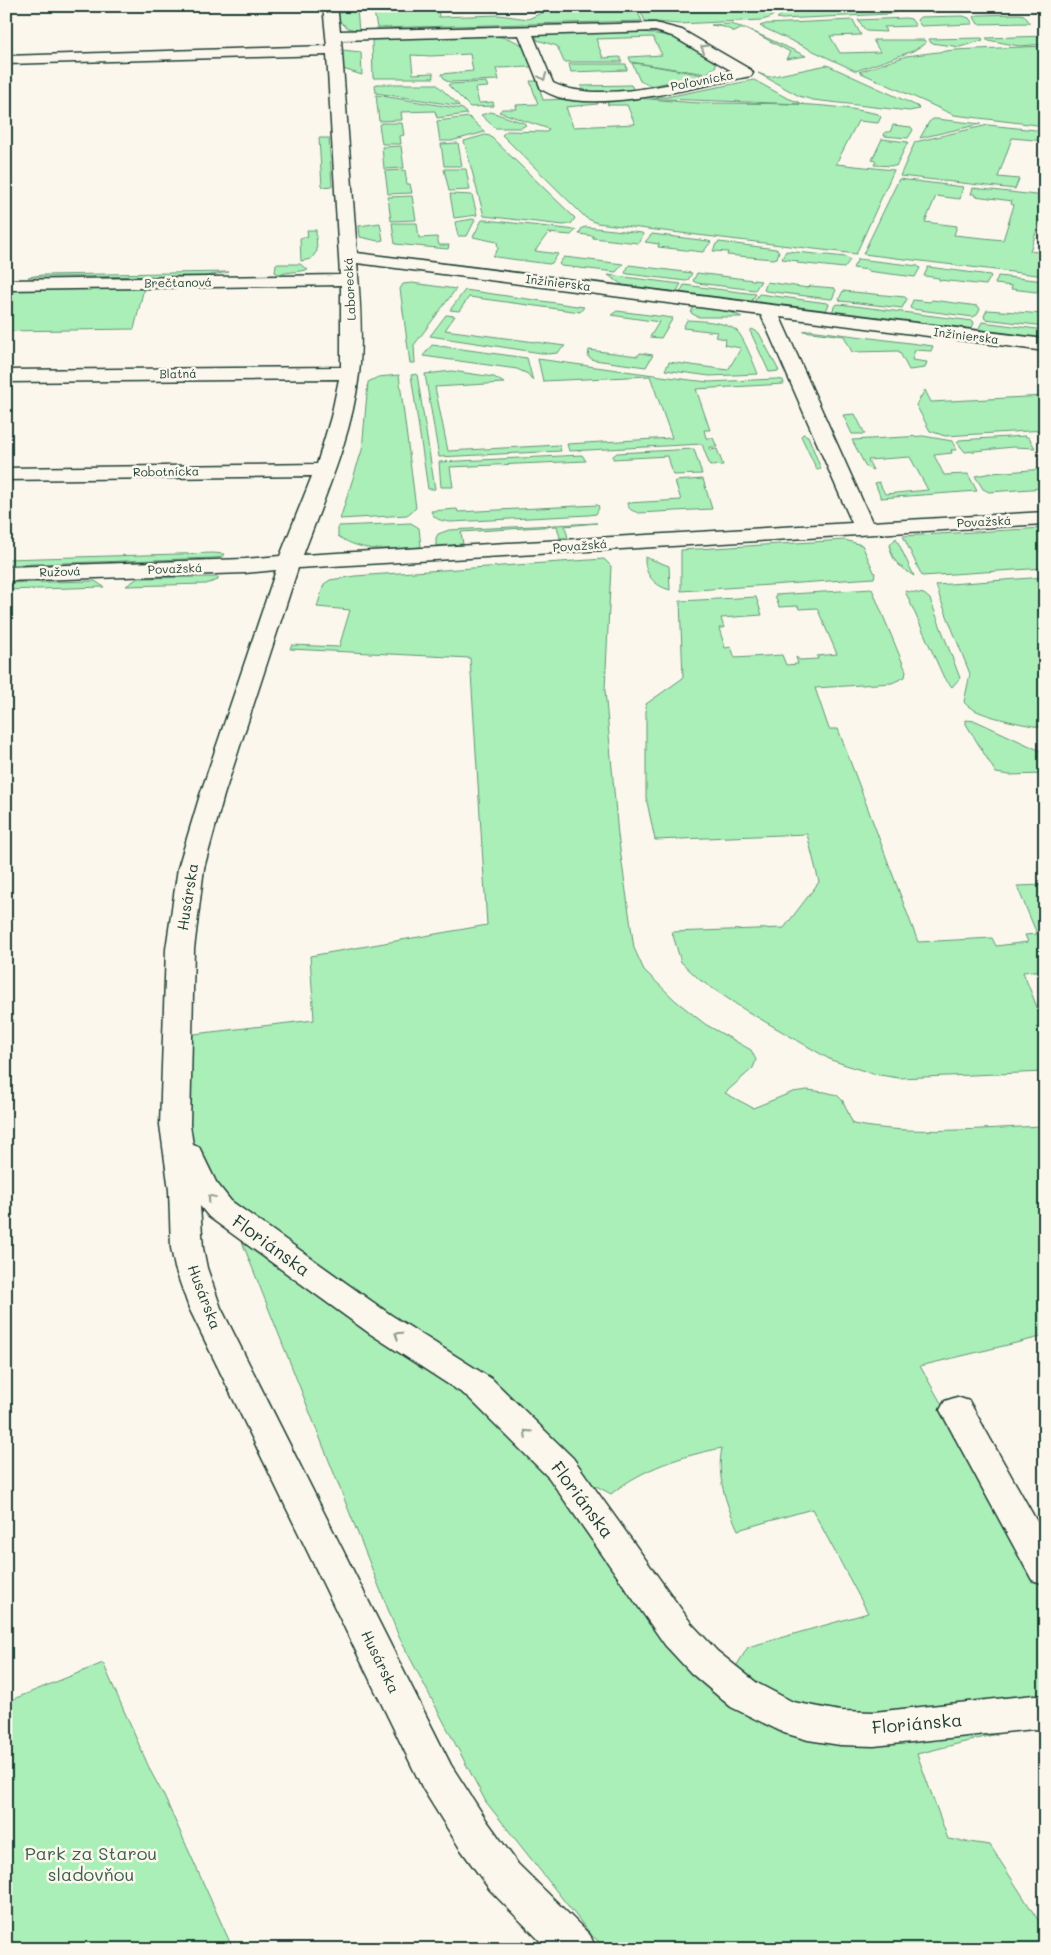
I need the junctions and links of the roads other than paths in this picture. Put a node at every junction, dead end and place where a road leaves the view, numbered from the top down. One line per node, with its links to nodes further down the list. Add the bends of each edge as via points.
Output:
1 (330, 6): 3 (street, Laborecká)
2 (525, 32): 2 (street, Poľovnícka, one-way to 2, via 546,86 563,94 637,93 746,73 677,33 661,28); 3 (street, Poľovnícka)
3 (334, 43): 4 (street, Poľovnícka); 5 (street, Laborecká)
4 (6, 60)
5 (348, 257): 6 (street, Laborecká); 8 (street, Inžinierska)
6 (350, 280): 7 (street, Brečtanová); 10 (street, Laborecká)
7 (6, 285)
8 (768, 310): 9 (street, Inžinierska); 15 (street)
9 (1045, 346)
10 (350, 373): 11 (street, Blatná); 12 (street, Laborecká)
11 (6, 376)
12 (325, 470): 13 (street, Robotnícka); 16 (street, Laborecká)
13 (6, 474)
14 (1045, 518): 15 (street, Považská)
15 (865, 529): 16 (street, Považská)
16 (290, 562): 17 (street, Považská); 19 (street, Husárska, via 191,868 180,949)
17 (114, 571): 18 (street, Ružová)
18 (6, 574)
19 (176, 1125): 22 (street, Floriánska, one-way to 19, via 856,1729 808,1723 784,1716 744,1695 704,1662 678,1634 562,1468 480,1388 380,1324 220,1208 198,1180); 23 (street, Husárska, via 188,1254 205,1308 438,1777 504,1877)
20 (957, 1410): 21 (street)
21 (1045, 1569)
22 (1045, 1713)
23 (576, 1949)

